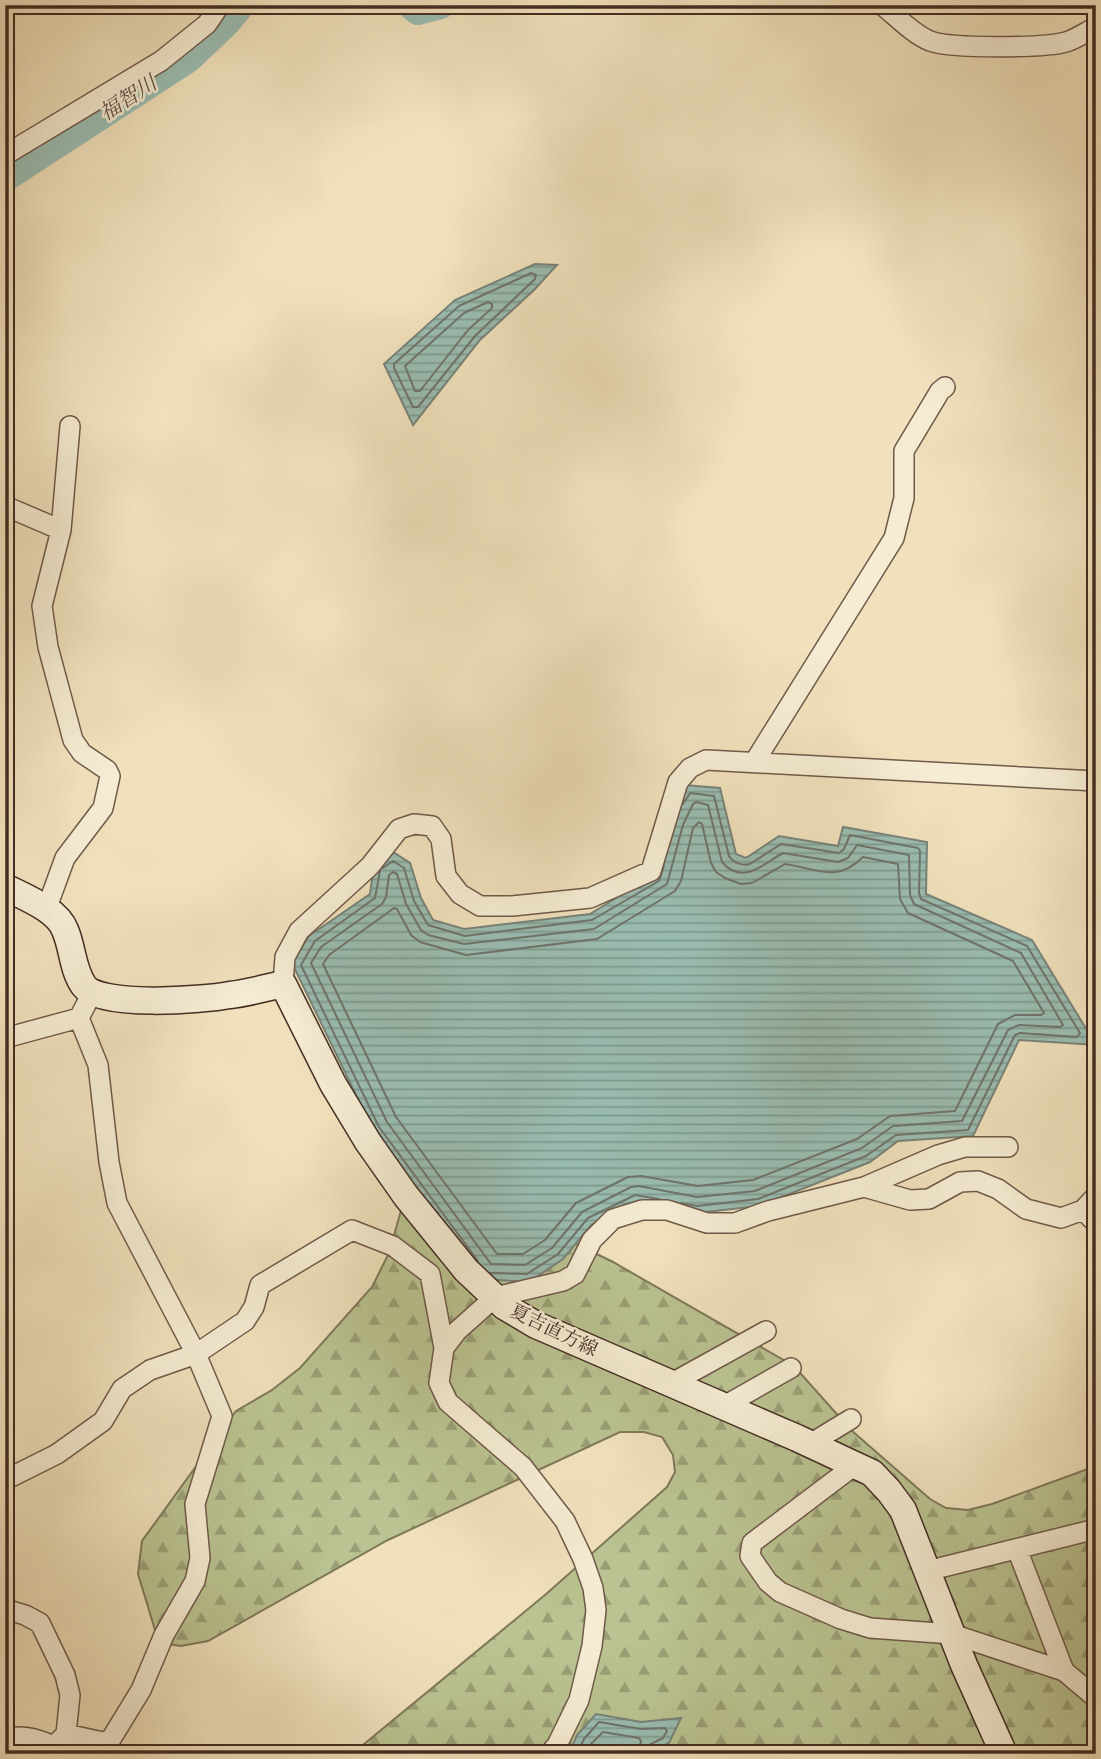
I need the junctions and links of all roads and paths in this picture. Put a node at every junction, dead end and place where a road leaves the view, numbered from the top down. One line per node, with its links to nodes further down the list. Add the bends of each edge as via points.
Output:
1 (220, 5): 4 (street, via 207,24 161,61)
2 (882, 5): 3 (street, via 930,41 962,46 1066,42)
3 (1096, 27)
4 (5, 155)
5 (945, 387): 9 (street, via 904,451 904,498 894,538)
6 (70, 426): 8 (street)
7 (5, 506): 8 (street)
8 (61, 530): 12 (street, via 42,606 48,647 73,740 110,776 103,808 65,858)
9 (755, 761): 10 (street); 13 (street, via 706,760 690,768 678,782 651,871 590,898 480,906 460,894 446,876 440,839 432,826 414,824 399,829 370,866 299,931 285,957)
10 (1096, 781)
11 (5, 887): 12 (main road)
12 (46, 909): 14 (main road, via 65,928 75,966)
13 (283, 984): 14 (main road, via 229,996 185,999 114,1000); 20 (main road, 夏吉直方線, via 368,1142 457,1259)
14 (92, 993): 15 (street)
15 (79, 1018): 16 (street); 23 (street, via 98,1065 117,1203)
16 (5, 1038)
17 (1008, 1147): 18 (street, via 965,1147)
18 (864, 1187): 19 (street, via 910,1200 929,1199 960,1182 978,1181 1026,1209 1061,1218); 20 (street, via 735,1223 707,1223 667,1210 642,1210 613,1219 592,1240 575,1274)
19 (1092, 1210)
20 (495, 1297): 22 (street); 25 (main road, 夏吉直方線, via 536,1325)
21 (766, 1332): 25 (street)
22 (444, 1348): 23 (street, via 430,1274 393,1247 352,1230 260,1285 244,1321); 40 (street, via 439,1383 448,1402 523,1467 565,1521 593,1588 592,1646 579,1700)
23 (196, 1354): 30 (street, via 150,1370 122,1389 103,1422 57,1454); 39 (street, via 222,1416 195,1504 200,1558 195,1581 111,1740)
24 (791, 1368): 26 (street)
25 (672, 1384): 26 (main road, 夏吉直方線)
26 (724, 1406): 28 (main road, 夏吉直方線)
27 (851, 1419): 28 (street)
28 (810, 1444): 29 (main road, 夏吉直方線)
29 (855, 1465): 33 (main road, 夏吉直方線, via 872,1474 903,1510); 35 (street, via 752,1543 750,1556 780,1591 841,1619 870,1628)
30 (5, 1479)
31 (1095, 1532): 32 (street)
32 (1017, 1549): 33 (street); 36 (street)
33 (927, 1572): 35 (main road, 夏吉直方線)
34 (5, 1609): 39 (street, via 40,1623 65,1675 71,1695)
35 (952, 1634): 36 (street); 41 (main road, 夏吉直方線)
36 (1064, 1671): 37 (street)
37 (1096, 1698)
38 (5, 1739): 39 (street, via 16,1736)
39 (61, 1745)
40 (549, 1754)
41 (1004, 1754)

